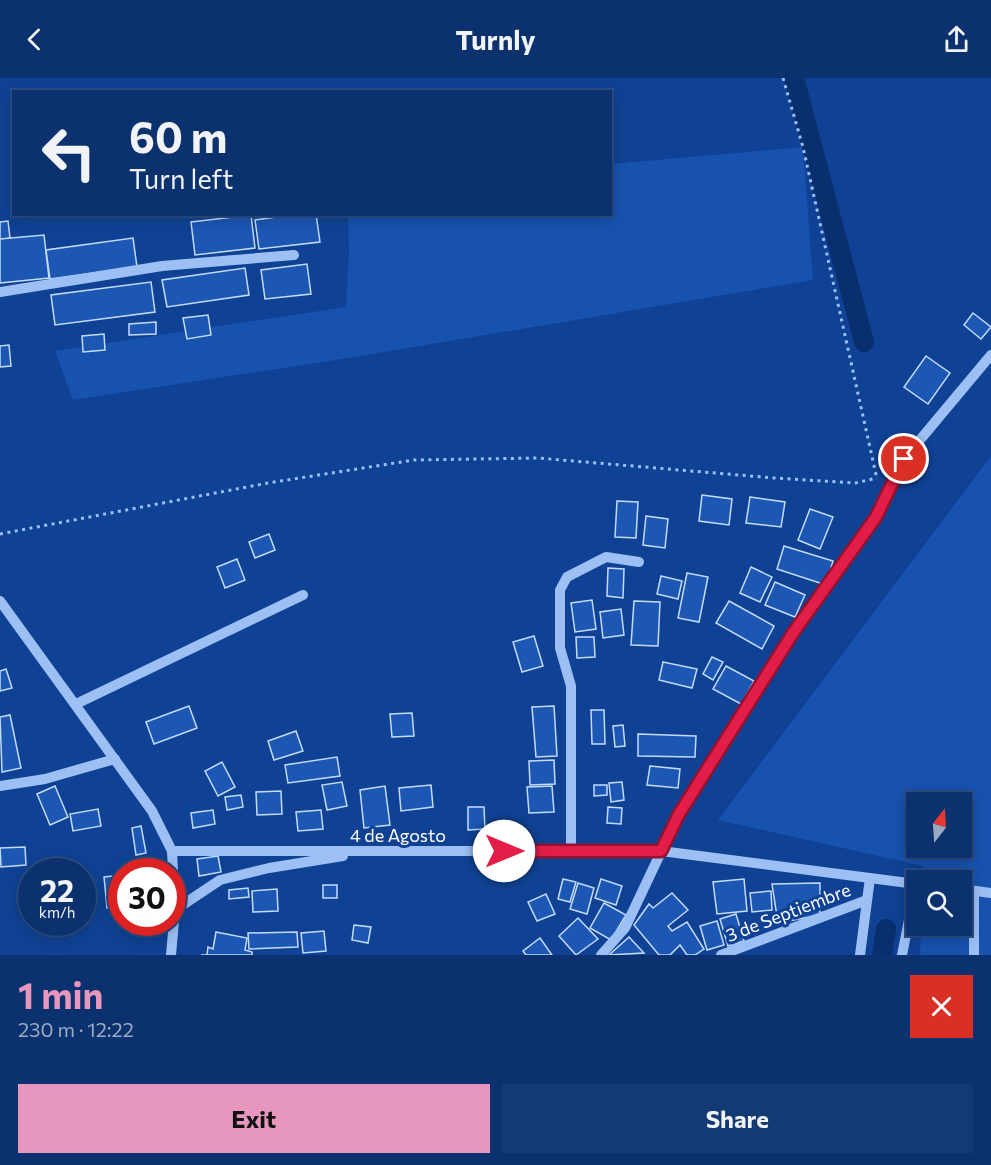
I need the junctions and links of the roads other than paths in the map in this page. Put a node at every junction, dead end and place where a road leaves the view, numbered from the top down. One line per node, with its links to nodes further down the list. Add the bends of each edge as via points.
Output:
1 (294, 255): 2 (street, via 162,266)
2 (0, 292)
3 (991, 355): 13 (street, via 904,459 876,517 793,633 679,814)
4 (639, 562): 12 (street, via 606,557 567,577 560,590 560,648 571,686)
5 (303, 595): 7 (street)
6 (0, 601): 7 (street)
7 (75, 704): 8 (street)
8 (115, 759): 9 (street, via 45,779); 10 (street, via 152,811)
9 (0, 786)
10 (172, 851): 11 (street, 4 de Agosto); 14 (street)
11 (368, 851): 12 (street, 4 de Agosto); 20 (street, via 220,880)
12 (572, 851): 13 (street, 4 de Agosto)
13 (661, 851): 15 (street, 4 de Agosto); 24 (street, via 625,928)
14 (172, 858)
15 (870, 878): 16 (street, 4 de Agosto); 19 (street)
16 (906, 883)
17 (974, 891): 18 (street); 28 (street)
18 (991, 892)
19 (867, 900): 25 (street, 3 de Septiembre); 26 (street)
20 (186, 903)
21 (906, 931): 27 (street)
22 (173, 936): 23 (street)
23 (171, 955)
24 (602, 955)
25 (721, 955)
26 (860, 955)
27 (902, 955)
28 (974, 955)

